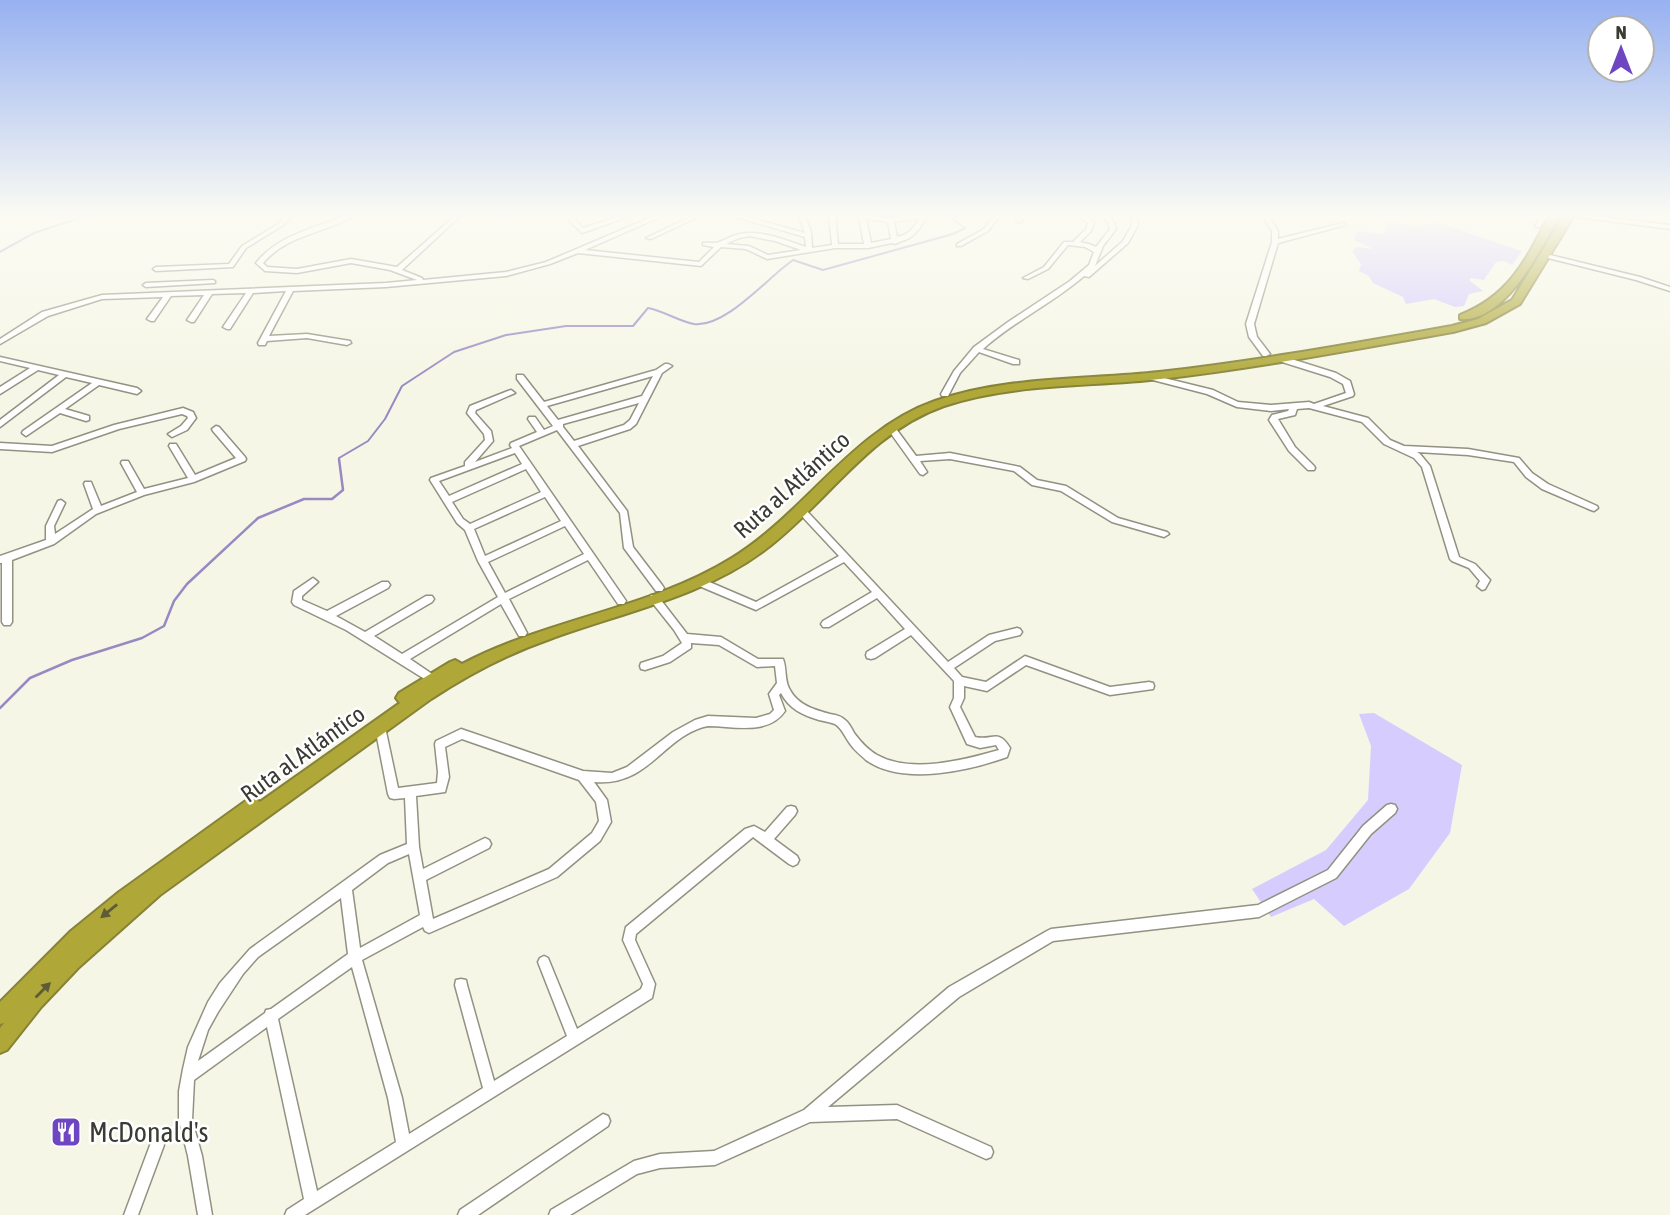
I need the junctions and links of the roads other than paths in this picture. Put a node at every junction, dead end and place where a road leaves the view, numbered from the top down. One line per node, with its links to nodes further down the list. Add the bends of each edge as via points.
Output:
1 (155, 271): 14 (street)
2 (400, 271): 12 (street)
3 (519, 271): 12 (street)
4 (1041, 271): 11 (street)
5 (1085, 271): 19 (street)
6 (1095, 271): 19 (street)
7 (1266, 271): 28 (street, via 1250,324)
8 (1523, 271): 28 (highway, Ruta al Atlántico, via 1501,300 1479,312)
9 (1536, 271): 29 (highway, Ruta al Atlántico, via 1516,302 1482,321)
10 (1609, 271): 16 (street)
11 (1026, 278)
12 (424, 281): 15 (street)
13 (213, 282): 14 (street)
14 (146, 285): 20 (street)
15 (291, 289): 17 (street); 26 (street, via 263,341 307,336)
16 (1670, 289)
17 (251, 291): 18 (street); 24 (street)
18 (209, 293): 21 (street); 23 (street)
19 (1059, 293): 27 (street)
20 (141, 294): 21 (street); 25 (street, via 69,305)
21 (168, 295): 22 (street)
22 (151, 319)
23 (191, 320)
24 (227, 327)
25 (0, 342)
26 (347, 343)
27 (977, 349): 31 (street); 42 (street)
28 (1265, 354): 42 (highway, Ruta al Atlántico)
29 (1282, 359): 37 (highway, Ruta al Atlántico); 46 (street, via 1342,379 1350,389 1343,398)
30 (3, 362): 33 (street)
31 (1016, 362)
32 (668, 366): 34 (street)
33 (36, 368): 35 (street); 39 (street)
34 (659, 372): 43 (street); 44 (street)
35 (65, 374): 38 (street); 50 (street)
36 (520, 377): 44 (street)
37 (1152, 377): 45 (street, via 1237,404); 52 (highway, Ruta al Atlántico, via 970,395 924,410)
38 (98, 382): 40 (street); 47 (street)
39 (0, 391)
40 (137, 391)
41 (511, 393): 65 (street, via 473,408 471,413 489,441)
42 (945, 394): 89 (highway, Ruta al Atlántico, via 899,413 880,427 741,551)
43 (646, 398): 51 (street); 57 (street, via 627,427)
44 (543, 405): 51 (street)
45 (1293, 406): 46 (street); 66 (street, via 1292,413 1273,420)
46 (1316, 406): 60 (street, via 1365,420 1387,442)
47 (59, 410): 48 (street); 54 (street)
48 (86, 418)
49 (532, 419): 55 (street)
50 (0, 424)
51 (559, 425): 55 (street); 57 (street)
52 (891, 428): 62 (street); 76 (highway, Ruta al Atlántico)
53 (216, 429): 68 (street, via 242,459)
54 (26, 433)
55 (541, 433): 61 (street, via 518,441)
56 (172, 434): 58 (street, via 184,428 190,414 183,411 117,427 52,449)
57 (574, 444): 89 (street, via 624,513 629,548)
58 (0, 446)
59 (173, 446): 68 (street)
60 (1403, 449): 74 (street, via 1516,460 1543,485); 88 (street, via 1426,466 1455,559 1479,572 1485,580)
61 (516, 450): 64 (street); 65 (street)
62 (914, 459): 67 (street); 79 (street, via 950,456 1017,469 1035,484 1063,488 1115,520)
63 (125, 463): 70 (street)
64 (527, 465): 71 (street); 72 (street)
65 (464, 468): 72 (street, via 434,480)
66 (1311, 468)
67 (923, 472)
68 (193, 479): 70 (street)
69 (88, 484): 75 (street)
70 (142, 493): 75 (street)
71 (546, 493): 77 (street); 78 (street)
72 (446, 501): 78 (street)
73 (61, 503): 80 (street, via 50,526)
74 (1594, 508)
75 (98, 510): 80 (street)
76 (802, 510): 82 (street); 86 (highway, Ruta al Atlántico, via 739,561)
77 (566, 522): 81 (street); 84 (street)
78 (469, 528): 84 (street)
79 (1164, 534)
80 (51, 542): 83 (street)
81 (590, 555): 91 (street); 93 (street)
82 (845, 557): 86 (street, via 756,606); 90 (street)
83 (3, 559): 95 (street)
84 (483, 561): 91 (street)
85 (313, 582): 94 (street, via 297,594 297,602)
86 (700, 582): 89 (highway, Ruta al Atlántico)
87 (385, 584): 94 (street)
88 (1482, 586)
89 (656, 593): 93 (highway, Ruta al Atlántico); 101 (street); 110 (highway, Ruta al Atlántico, via 487,658)
90 (878, 593): 96 (street); 97 (street)
91 (503, 598): 99 (street); 103 (street)
92 (429, 599): 100 (street)
93 (621, 601): 99 (highway, Ruta al Atlántico)
94 (329, 615): 100 (street)
95 (7, 622)
96 (826, 624)
97 (913, 629): 102 (street); 105 (street)
98 (1017, 632): 105 (street, via 992,638)
99 (522, 633): 106 (highway, Ruta al Atlántico)
100 (366, 636): 103 (street)
101 (684, 638): 104 (street, via 684,648); 108 (street, via 721,641 757,663 779,662)
102 (871, 655)
103 (401, 660): 106 (street)
104 (645, 666)
105 (948, 667): 107 (street)
106 (431, 679): 125 (highway, Ruta al Atlántico, one-way to 125, via 125,898 77,937)
107 (959, 680): 108 (street, via 955,707 967,735 980,743 998,740 1006,751 964,766 932,770 872,758 840,721 796,706); 109 (street, via 987,687 1026,660 1110,691)
108 (782, 684): 111 (street, via 775,692 780,710 769,720 701,722 631,771 612,778)
109 (1149, 686)
110 (380, 727): 112 (street, via 391,791); 128 (highway, Ruta al Atlántico, one-way to 110, via 81,951 139,902)
111 (583, 776): 112 (street, via 455,735 439,748 444,784 437,790); 121 (street, via 596,790 604,812 603,829 596,837 553,873 432,926 427,926)
112 (410, 794): 117 (street)
113 (1391, 809): 131 (street, via 1367,830 1332,874 1259,911 1051,935 954,992)
114 (791, 811): 115 (street)
115 (766, 840): 118 (street); 127 (street, via 754,831 749,833 630,931 629,940 649,989)
116 (485, 844): 119 (street)
117 (413, 847): 119 (street); 120 (street, via 384,859)
118 (793, 860)
119 (419, 877): 121 (street)
120 (345, 887): 122 (street); 129 (street, via 239,969 201,1027)
121 (425, 919): 122 (street)
122 (355, 957): 126 (street); 133 (street)
123 (544, 962): 127 (street)
124 (461, 985): 130 (street)
125 (0, 1015)
126 (271, 1015): 129 (street); 136 (street)
127 (574, 1038): 130 (street)
128 (0, 1043)
129 (188, 1076): 138 (street, via 187,1129)
130 (490, 1090): 133 (street)
131 (809, 1115): 135 (street, via 897,1112); 141 (street, via 715,1158 660,1161 634,1168)
132 (603, 1121): 140 (street)
133 (404, 1144): 136 (street)
134 (157, 1145): 137 (street)
135 (986, 1152)
136 (312, 1202): 139 (street)
137 (131, 1215)
138 (205, 1215)
139 (292, 1215)
140 (465, 1215)
141 (556, 1215)

